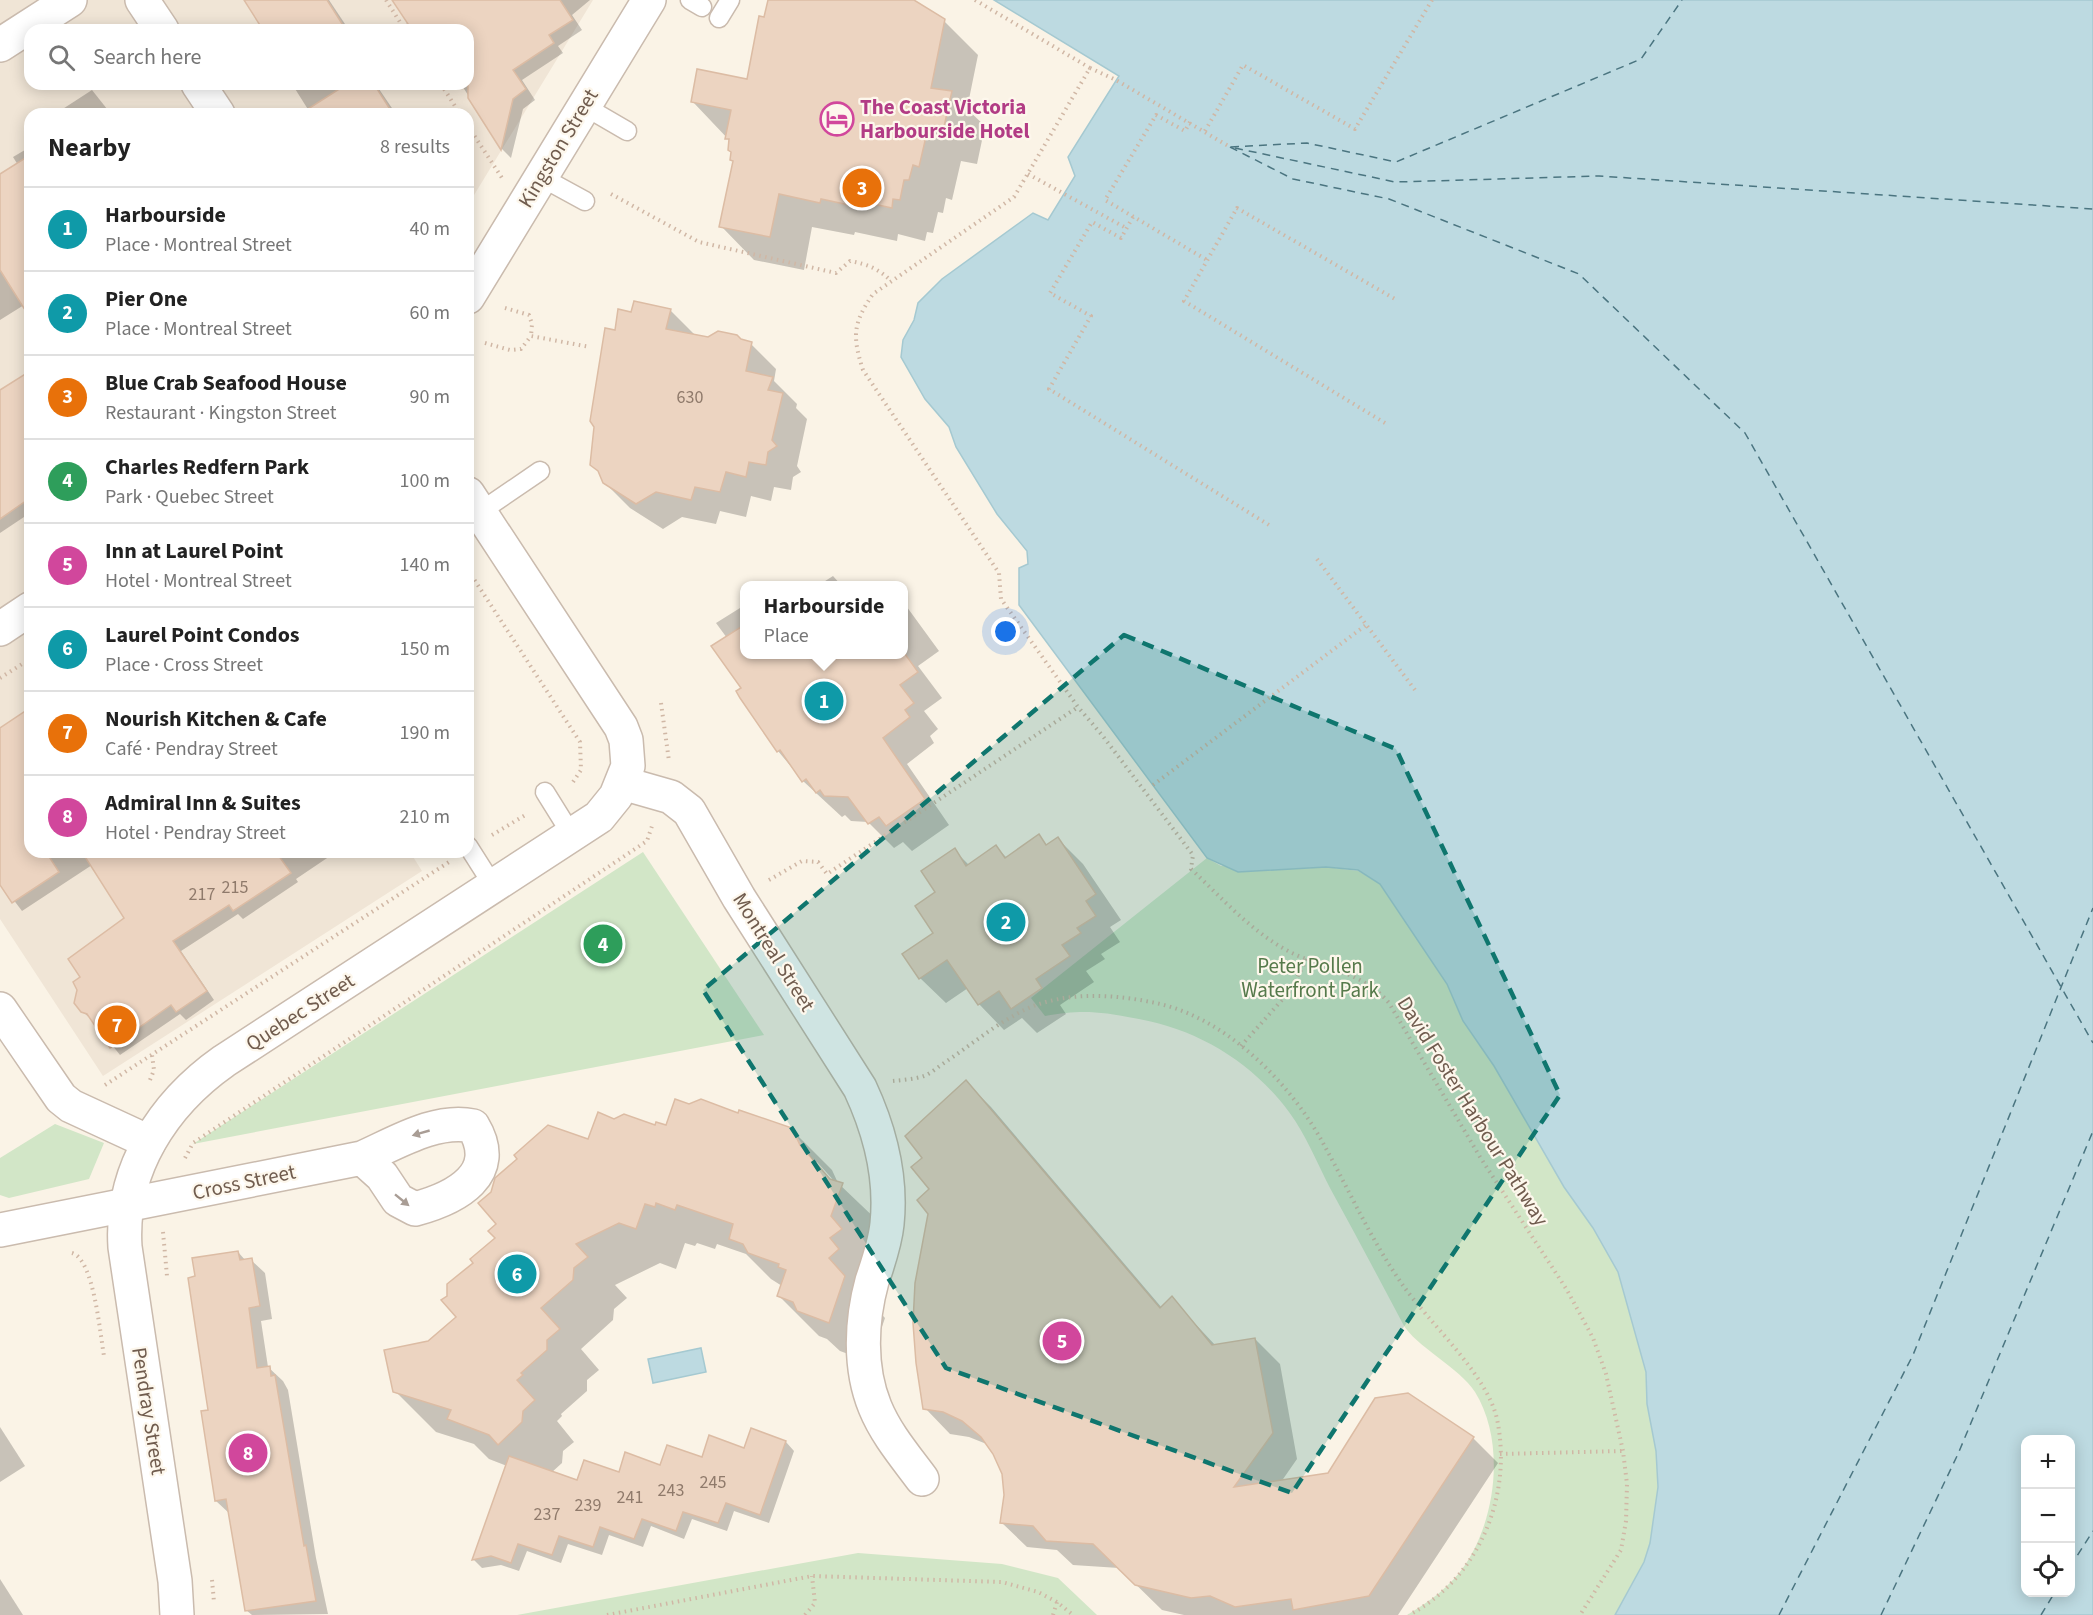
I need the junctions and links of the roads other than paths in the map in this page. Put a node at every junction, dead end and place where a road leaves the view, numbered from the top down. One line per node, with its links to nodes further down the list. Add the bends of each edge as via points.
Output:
1 (70, 0): 6 (street)
2 (142, 0): 7 (street)
3 (649, 0): 11 (street, Kingston Street)
4 (730, 0): 5 (lane)
5 (719, 18)
6 (33, 24)
7 (158, 24)
8 (24, 30): 9 (street)
9 (0, 45)
10 (202, 90): 12 (street)
11 (584, 106): 13 (lane); 14 (street, Kingston Street)
12 (214, 108)
13 (627, 131)
14 (541, 177): 15 (lane); 16 (street, Kingston Street)
15 (585, 201)
16 (474, 287)
17 (540, 471): 18 (lane)
18 (474, 503): 21 (street, via 621,727 628,754)
19 (24, 613): 20 (street)
20 (0, 629)
21 (622, 783): 23 (street, Quebec Street, via 599,817); 31 (street, Montreal Street, via 671,797 689,811 739,898 860,1088 880,1139 888,1194 887,1225 866,1311 866,1378 888,1432)
22 (547, 796): 23 (lane)
23 (573, 837): 25 (street, Quebec Street)
24 (470, 858): 25 (lane)
25 (494, 887): 27 (street, Quebec Street, via 200,1078 174,1105)
26 (0, 1008): 27 (street, via 61,1098)
27 (149, 1142): 29 (street, Quebec Street)
28 (362, 1158): 29 (street, Cross Street)
29 (126, 1206): 30 (street); 32 (street, Pendray Street, via 126,1259)
30 (0, 1230)
31 (922, 1479)
32 (177, 1615)

